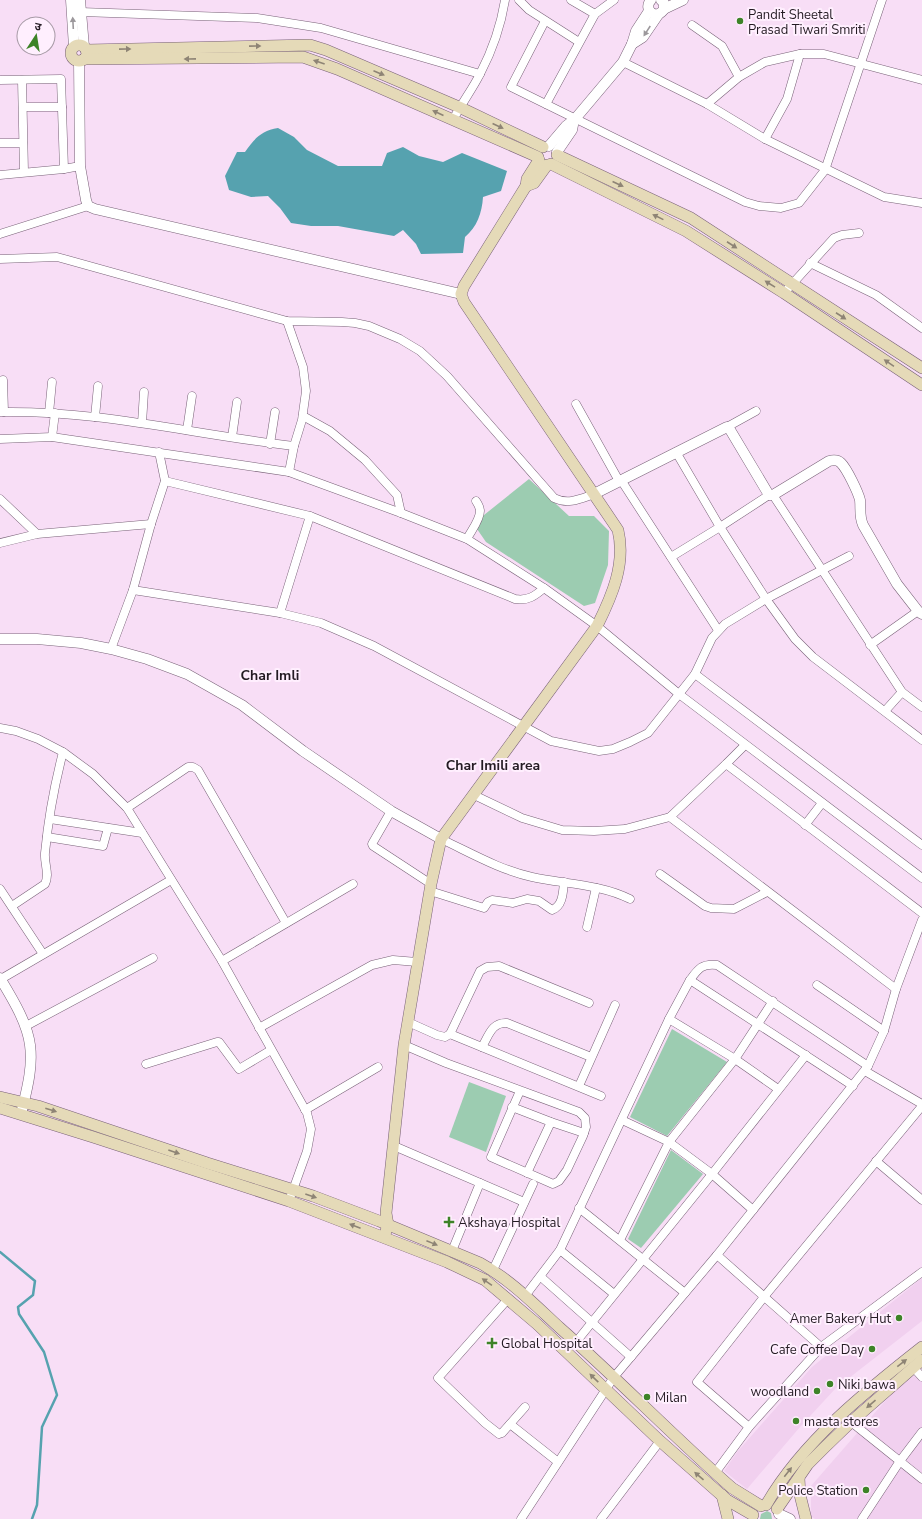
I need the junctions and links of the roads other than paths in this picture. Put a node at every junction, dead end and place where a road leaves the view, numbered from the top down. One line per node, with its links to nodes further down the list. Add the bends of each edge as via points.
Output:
1 (71, 0): 15 (street, one-way to 1)
2 (80, 0): 10 (street)
3 (506, 0): 19 (street)
4 (519, 0): 12 (street)
5 (571, 0): 11 (street)
6 (614, 0): 11 (street)
7 (683, 0): 9 (street)
8 (882, 0): 18 (street)
9 (655, 5): 17 (street, via 643,37 632,44)
10 (81, 12): 15 (street); 19 (street, via 257,18 321,28)
11 (595, 14): 14 (street)
12 (545, 21): 14 (street); 24 (street, via 512,87)
13 (692, 25): 20 (street, via 722,46)
14 (579, 42): 24 (street)
15 (82, 53): 28 (main road, one-way to 28, via 310,45); 29 (main road, one-way to 15, via 337,69 303,57); 35 (street)
16 (800, 54): 18 (street, via 824,54); 20 (street, via 765,62); 31 (street, via 787,99)
17 (623, 62): 25 (street); 30 (street)
18 (860, 64): 23 (street); 37 (street)
19 (480, 74): 28 (street)
20 (739, 77): 25 (street)
21 (0, 80): 22 (street)
22 (22, 80): 26 (street); 27 (street, via 61,79)
23 (922, 80)
24 (546, 104): 30 (street)
25 (707, 104): 31 (street)
26 (23, 107): 27 (street); 33 (street)
27 (62, 107): 36 (street)
28 (459, 107): 29 (street); 34 (main road, one-way to 34)
29 (453, 120): 34 (main road)
30 (575, 120): 34 (street, via 566,126); 37 (street, via 745,202 759,206 781,208 798,203)
31 (765, 139): 37 (street)
32 (0, 143): 33 (street)
33 (23, 143): 38 (street)
34 (548, 156): 40 (main road); 49 (main road, via 527,179 526,186 464,286)
35 (80, 166): 36 (street); 42 (street)
36 (64, 169): 38 (street)
37 (825, 170): 41 (street, via 884,197)
38 (24, 172): 39 (street)
39 (0, 175)
40 (597, 180): 47 (main road, one-way to 47, via 691,218); 48 (main road, one-way to 40, via 686,231)
41 (922, 203)
42 (88, 206): 44 (street); 49 (street)
43 (858, 232): 46 (street, via 834,238)
44 (0, 234)
45 (0, 260): 50 (street, via 57,257)
46 (810, 263): 47 (street); 51 (street, via 876,296)
47 (791, 283): 48 (street); 52 (main road, one-way to 52)
48 (784, 293): 55 (main road, one-way to 48)
49 (462, 294): 80 (main road, via 464,302)
50 (287, 322): 65 (street, via 303,367 306,391); 80 (street, via 342,322 369,326 411,344 447,376 554,498 568,502)
51 (922, 328)
52 (922, 368)
53 (3, 380): 62 (street)
54 (52, 382): 64 (street)
55 (922, 385)
56 (98, 386): 66 (street)
57 (144, 392): 67 (street)
58 (192, 396): 69 (street)
59 (237, 402): 71 (street)
60 (576, 404): 79 (street)
61 (756, 411): 68 (street)
62 (2, 412): 64 (street)
63 (275, 412): 73 (street)
64 (52, 413): 66 (street); 70 (street)
65 (303, 416): 74 (street); 84 (street, via 330,432 365,460 397,495)
66 (95, 417): 67 (street)
67 (142, 423): 69 (street)
68 (727, 427): 76 (street); 81 (street)
69 (187, 430): 71 (street)
70 (52, 437): 72 (street); 75 (street)
71 (232, 438): 73 (street)
72 (0, 439)
73 (270, 444): 74 (street)
74 (294, 446): 77 (street)
75 (159, 452): 77 (street); 78 (street)
76 (676, 452): 79 (street); 87 (street)
77 (289, 472): 84 (street)
78 (164, 481): 85 (street); 86 (street)
79 (620, 481): 80 (street); 92 (street)
80 (594, 494): 99 (main road, via 618,530 622,550 611,597)
81 (771, 495): 87 (street); 93 (street); 98 (street, via 829,461 841,463 859,497 863,525 897,584)
82 (0, 499): 88 (street)
83 (476, 501): 89 (street, via 480,513)
84 (401, 513): 89 (street)
85 (310, 516): 94 (street, via 515,599 533,597); 97 (street)
86 (151, 524): 88 (street); 95 (street)
87 (720, 528): 92 (street); 96 (street)
88 (37, 534): 90 (street)
89 (467, 539): 94 (street)
90 (0, 543)
91 (849, 556): 93 (street)
92 (671, 557): 100 (street)
93 (823, 571): 96 (street); 102 (street)
94 (544, 588): 99 (street)
95 (133, 590): 97 (street); 103 (street)
96 (766, 599): 100 (street); 108 (street, via 795,639 813,657)
97 (280, 613): 109 (street, via 321,623 374,646)
98 (920, 613): 102 (street)
99 (597, 626): 106 (street); 109 (main road)
100 (718, 630): 104 (street)
101 (0, 639): 103 (street, via 37,639)
102 (870, 644): 105 (street)
103 (111, 648): 118 (street, via 187,674 242,704 303,751)
104 (694, 674): 106 (street); 126 (street)
105 (902, 692): 107 (street); 108 (street)
106 (679, 694): 109 (street, via 648,733 612,749 599,751 551,741); 112 (street)
107 (922, 706)
108 (884, 711): 111 (street)
109 (523, 727): 115 (main road)
110 (0, 728): 113 (street, via 38,739)
111 (922, 740)
112 (745, 745): 114 (street); 116 (street)
113 (63, 752): 117 (street, via 93,774); 120 (street)
114 (726, 764): 119 (street); 121 (street)
115 (474, 795): 119 (street, via 522,818 562,830 625,829); 125 (main road)
116 (822, 803): 121 (street); 128 (street)
117 (127, 808): 123 (street); 140 (street, via 188,767 198,770)
118 (391, 811): 125 (street); 133 (street, via 372,846)
119 (670, 817): 135 (street)
120 (50, 819): 122 (street); 124 (street)
121 (805, 825): 138 (street)
122 (108, 828): 123 (street); 124 (street, via 103,846)
123 (142, 833): 129 (street)
124 (47, 837): 137 (street, via 45,884)
125 (442, 839): 130 (street, via 505,869); 133 (main road)
126 (922, 845)
127 (660, 874): 135 (street, via 711,908 734,910)
128 (922, 878)
129 (171, 880): 142 (street); 144 (street)
130 (564, 882): 133 (street, via 561,901 552,910 539,900 527,899 513,903 492,900 484,908); 134 (street)
131 (353, 884): 140 (street)
132 (0, 888): 137 (street)
133 (430, 888): 145 (main road)
134 (596, 888): 136 (street); 141 (street)
135 (767, 892): 149 (street)
136 (630, 899)
137 (12, 906): 142 (street)
138 (922, 913)
139 (922, 920): 149 (street)
140 (286, 923): 144 (street)
141 (588, 927)
142 (43, 954): 146 (street)
143 (154, 958): 156 (street)
144 (222, 961): 157 (street)
145 (417, 962): 154 (main road); 157 (street, via 393,960 372,965)
146 (0, 978): 156 (street)
147 (690, 980): 150 (street, via 701,966 708,963 717,965); 153 (street); 155 (street)
148 (817, 985): 158 (street)
149 (896, 989): 158 (street)
150 (773, 1001): 155 (street); 168 (street)
151 (589, 1003): 159 (street, via 499,966 487,967 480,971)
152 (615, 1005): 164 (street)
153 (669, 1019): 165 (street); 181 (street)
154 (408, 1022): 159 (street, via 436,1035 445,1037); 160 (main road)
155 (758, 1023): 163 (street); 165 (street)
156 (26, 1026): 175 (street, via 31,1060)
157 (259, 1028): 162 (street)
158 (884, 1032): 168 (street)
159 (450, 1034): 161 (street)
160 (404, 1045): 172 (street); 185 (main road)
161 (482, 1047): 164 (street, via 493,1026 502,1022); 169 (street)
162 (272, 1050): 166 (street, via 239,1069 219,1042); 179 (street)
163 (806, 1055): 170 (street); 171 (street)
164 (592, 1057): 169 (street)
165 (735, 1059): 171 (street); 184 (street)
166 (146, 1064)
167 (378, 1067): 179 (street)
168 (867, 1069): 170 (street); 176 (street)
169 (579, 1086): 173 (street)
170 (853, 1086): 196 (street)
171 (778, 1090): 188 (street)
172 (520, 1091): 177 (street); 183 (street, via 579,1112 585,1118)
173 (601, 1096)
174 (0, 1097): 175 (main road)
175 (24, 1102): 180 (street); 191 (main road, one-way to 191)
176 (922, 1105): 186 (street)
177 (512, 1107): 182 (street); 187 (street, via 491,1157)
178 (0, 1108): 180 (main road)
179 (305, 1110): 191 (street, via 311,1129 310,1136)
180 (21, 1114): 193 (main road)
181 (622, 1120): 184 (street); 195 (street)
182 (551, 1122): 183 (street); 187 (street)
183 (584, 1133): 187 (street, via 567,1170 559,1181 553,1184)
184 (669, 1142): 188 (street); 199 (street)
185 (394, 1146): 189 (street); 197 (main road)
186 (876, 1160): 192 (street); 210 (street)
187 (527, 1173)
188 (712, 1174): 196 (street); 203 (street)
189 (480, 1183): 194 (street); 201 (street)
190 (533, 1184): 194 (street)
191 (293, 1189): 193 (street); 197 (main road, one-way to 197)
192 (922, 1200)
193 (289, 1201): 198 (main road, one-way to 193)
194 (524, 1202): 204 (street)
195 (579, 1208): 199 (street); 200 (street)
196 (752, 1210): 202 (street)
197 (384, 1220): 198 (main road); 201 (main road, one-way to 201)
198 (379, 1235): 211 (main road, one-way to 198, via 485,1280)
199 (620, 1240): 203 (street)
200 (560, 1250): 206 (street); 208 (street)
201 (452, 1251): 204 (main road)
202 (717, 1255): 207 (street); 210 (street)
203 (643, 1259): 207 (street); 208 (street)
204 (493, 1270): 209 (main road)
205 (922, 1272): 214 (street)
206 (541, 1276): 209 (street); 212 (street)
207 (685, 1293): 216 (street)
208 (614, 1294): 212 (street)
209 (525, 1296): 213 (main road)
210 (764, 1297): 214 (street); 225 (street, via 697,1382)
211 (508, 1299): 221 (main road, one-way to 211); 224 (street, via 438,1378 497,1433 502,1433)
212 (592, 1323): 213 (street); 216 (street)
213 (576, 1342): 219 (main road)
214 (821, 1347): 225 (street)
215 (922, 1347): 234 (main road, one-way to 215, via 775,1489 814,1441 886,1375)
216 (631, 1357): 219 (street)
217 (922, 1360): 218 (main road)
218 (913, 1367): 220 (street); 223 (main road, one-way to 223)
219 (614, 1377): 221 (street); 230 (main road)
220 (922, 1377)
221 (605, 1389): 227 (main road); 229 (street)
222 (525, 1407): 224 (street)
223 (851, 1422): 228 (street); 231 (main road, via 812,1460)
224 (510, 1424): 229 (street)
225 (749, 1428): 230 (street)
226 (922, 1432): 228 (street)
227 (660, 1442): 233 (main road, one-way to 227); 237 (street)
228 (900, 1461): 232 (street); 241 (street)
229 (558, 1462): 236 (street)
230 (715, 1473): 234 (main road, via 732,1488)
231 (799, 1478): 234 (main road); 240 (main road)
232 (922, 1479)
233 (722, 1495): 235 (main road); 238 (main road)
234 (773, 1510): 235 (main road, via 756,1510); 239 (street)
235 (753, 1517)
236 (521, 1519)
237 (601, 1519)
238 (728, 1519)
239 (790, 1519)
240 (806, 1519)
241 (862, 1519)

